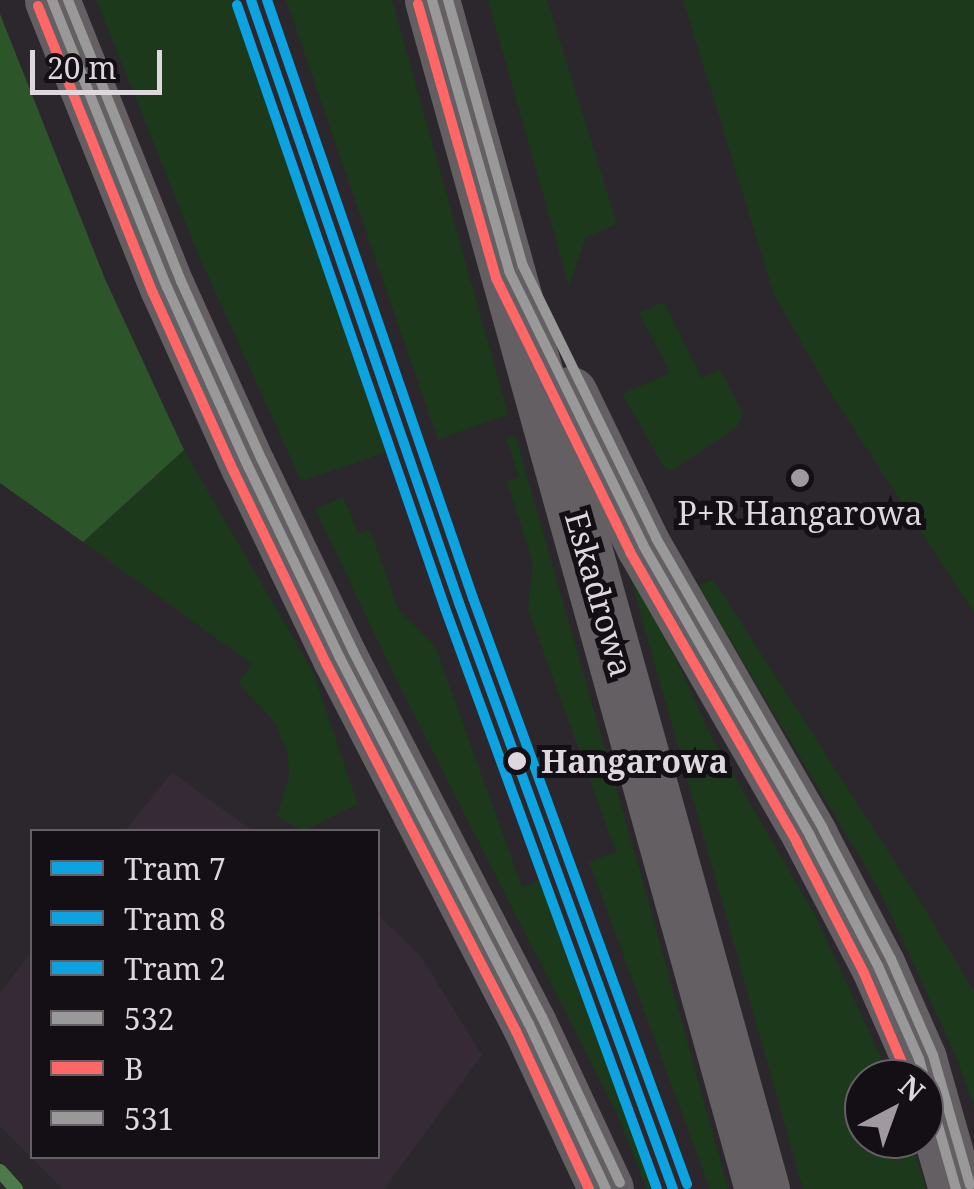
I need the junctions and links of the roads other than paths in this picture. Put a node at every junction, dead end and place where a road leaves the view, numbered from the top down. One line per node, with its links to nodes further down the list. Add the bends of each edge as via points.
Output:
1 (52, 0): 4 (main road, via 167,287 248,466)
2 (432, 0): 3 (main road, Eskadrowa)
3 (510, 271): 5 (main road, Eskadrowa); 6 (main road, via 643,545 878,966 924,1075)
4 (606, 1189)
5 (762, 1189)
6 (956, 1189)

